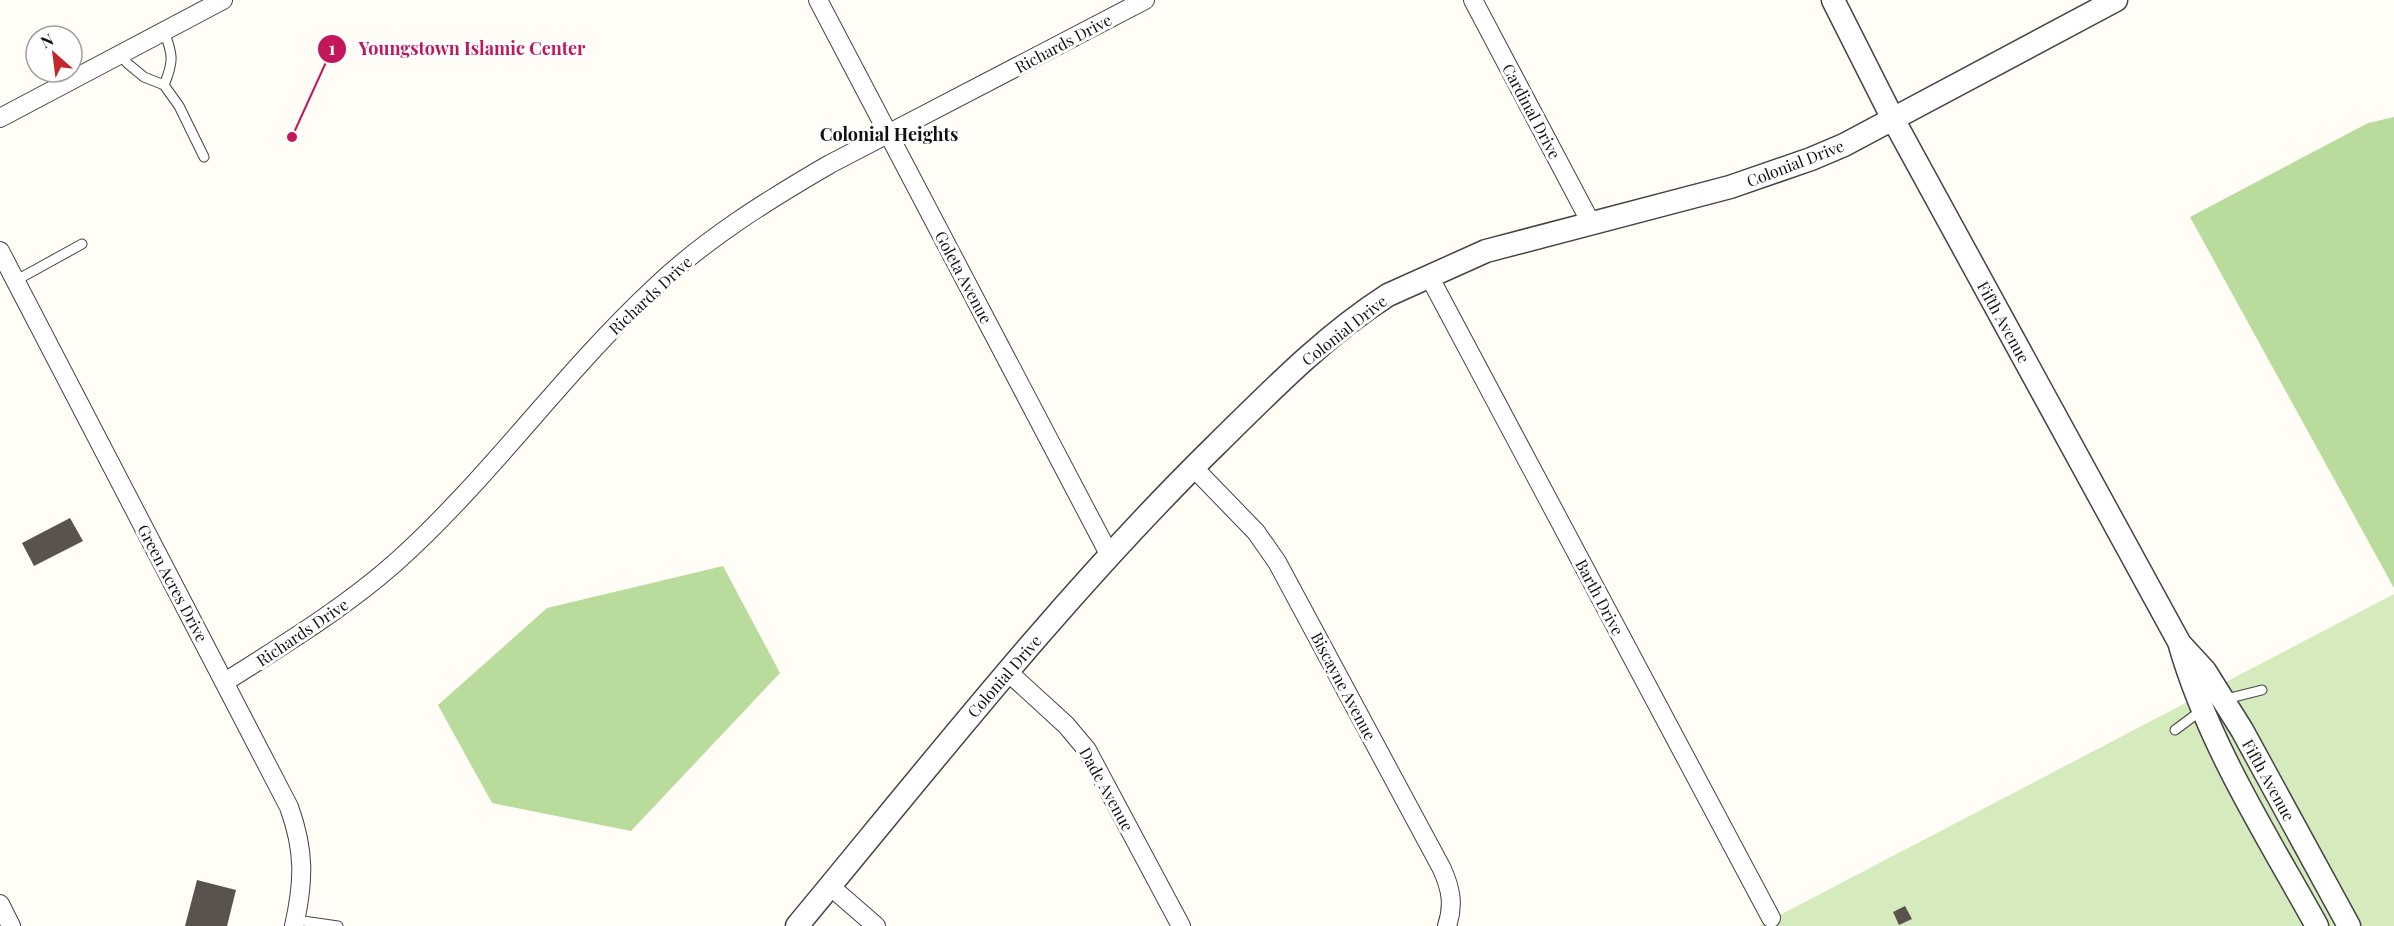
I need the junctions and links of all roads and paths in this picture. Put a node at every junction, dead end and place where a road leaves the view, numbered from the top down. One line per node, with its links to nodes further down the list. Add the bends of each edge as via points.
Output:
1 (223, 0): 7 (street)
2 (818, 0): 12 (street, Goleta Avenue)
3 (1145, 0): 12 (street, Richards Drive)
4 (1473, 0): 14 (street, Cardinal Drive)
5 (1833, 0): 11 (street, Fifth Avenue)
6 (2116, 0): 11 (street, Colonial Drive)
7 (164, 31): 8 (street); 9 (lane, via 172,66)
8 (121, 54): 9 (lane, via 144,77); 10 (street)
9 (164, 85): 13 (lane)
10 (0, 118)
11 (1893, 119): 14 (street, Colonial Drive, via 1811,159 1730,187); 21 (street, Fifth Avenue)
12 (888, 134): 20 (street, Goleta Avenue); 23 (street, Richards Drive, via 780,193 676,268 619,322 397,561 333,613)
13 (204, 157)
14 (1591, 223): 17 (street, Colonial Drive, via 1486,251)
15 (82, 244): 18 (lane)
16 (0, 251): 18 (street, Green Acres Drive)
17 (1429, 276): 19 (street, Colonial Drive, via 1388,295 1329,337); 30 (street, Barth Drive)
18 (15, 281): 23 (street, Green Acres Drive)
19 (1193, 467): 20 (street, Colonial Drive); 37 (street, Biscayne Avenue, via 1256,532 1277,562 1442,869 1451,897)
20 (1109, 554): 22 (street, Colonial Drive)
21 (2179, 642): 25 (street, Fifth Avenue, via 2205,671); 26 (street, Fifth Avenue)
22 (1008, 672): 28 (street, Colonial Drive); 36 (street, Dade Avenue, via 1066,725 1087,750)
23 (225, 682): 31 (street, Green Acres Drive, via 297,828 303,873)
24 (2262, 690): 25 (lane)
25 (2223, 700): 26 (lane); 39 (street, Fifth Avenue)
26 (2201, 711): 27 (lane); 38 (street, Fifth Avenue)
27 (2175, 730)
28 (830, 886): 34 (street, Colonial Drive); 35 (street)
29 (0, 904): 32 (street)
30 (1771, 918)
31 (295, 923): 33 (lane)
32 (11, 926)
33 (338, 926)
34 (797, 926)
35 (876, 926)
36 (1181, 926)
37 (1447, 926)
38 (2317, 926)
39 (2349, 926)

